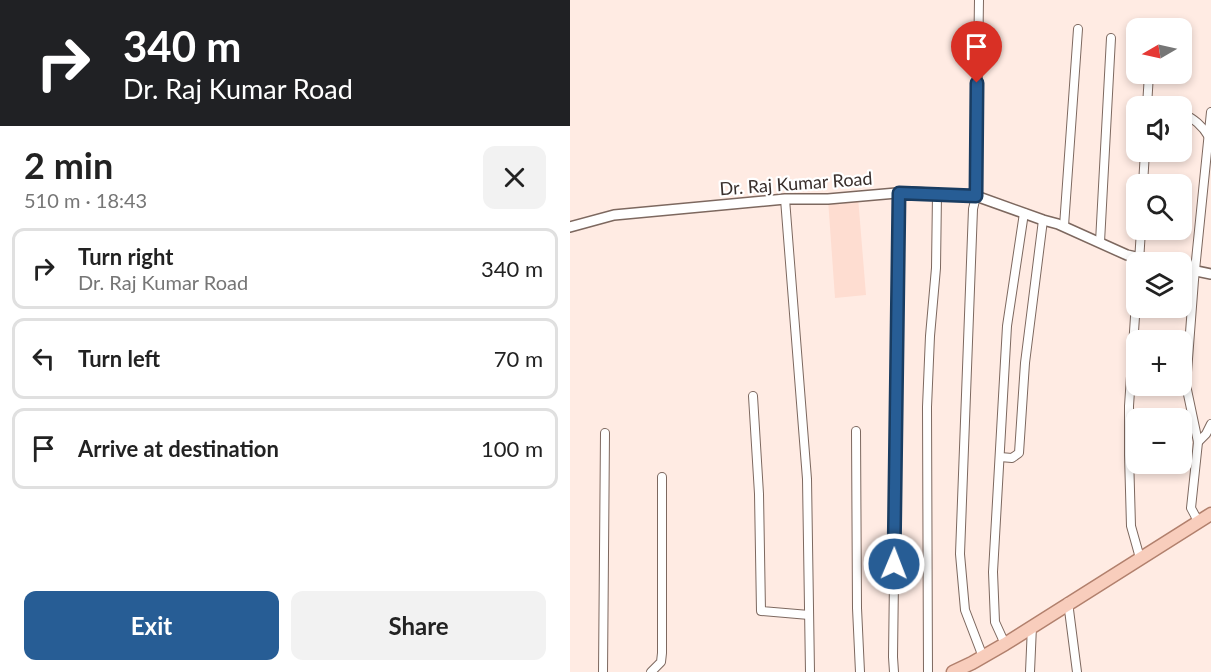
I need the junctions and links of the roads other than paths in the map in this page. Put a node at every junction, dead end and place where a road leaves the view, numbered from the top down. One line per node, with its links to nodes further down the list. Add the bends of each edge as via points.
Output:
1 (979, 0): 9 (street)
2 (1078, 29): 13 (street)
3 (1111, 38): 15 (street)
4 (1211, 112): 6 (street)
5 (1192, 118): 6 (street)
6 (1209, 137): 18 (street)
7 (899, 193): 8 (street, Dr. Raj Kumar Road); 10 (street, Dr. Raj Kumar Road); 40 (street)
8 (937, 194): 9 (street, Dr. Raj Kumar Road); 41 (street, via 927,407)
9 (976, 196): 11 (street, Dr. Raj Kumar Road); 35 (street, via 960,554 964,610)
10 (784, 199): 14 (street, Dr. Raj Kumar Road, via 614,215); 32 (street, via 807,479)
11 (1024, 213): 12 (street, Dr. Raj Kumar Road); 26 (street, via 1007,326)
12 (1043, 220): 13 (street, Dr. Raj Kumar Road); 26 (street, via 1025,363 1019,453 1012,458)
13 (1064, 226): 15 (street, Dr. Raj Kumar Road)
14 (570, 227)
15 (1100, 242): 16 (street, Dr. Raj Kumar Road)
16 (1126, 255)
17 (1192, 270): 18 (street)
18 (1195, 271): 19 (street); 25 (street, via 1186,385)
19 (1211, 274)
20 (1135, 318): 30 (street, via 1129,455 1131,525)
21 (753, 396): 32 (street, via 761,611)
22 (1211, 424): 25 (street)
23 (856, 431): 39 (street)
24 (605, 433): 36 (street)
25 (1198, 442): 29 (street, via 1191,508)
26 (1000, 457): 34 (street, via 993,572 995,622)
27 (662, 477): 37 (street, via 662,653 661,662)
28 (1211, 514): 29 (main road)
29 (1198, 521): 30 (main road)
30 (1140, 558): 31 (main road)
31 (1068, 602): 33 (main road); 44 (street)
32 (809, 615): 38 (street)
33 (1032, 625): 34 (main road); 43 (street)
34 (1005, 644): 35 (main road)
35 (975, 664): 42 (main road)
36 (603, 672)
37 (651, 672)
38 (810, 672)
39 (860, 672)
40 (894, 672)
41 (928, 672)
42 (953, 672)
43 (1030, 672)
44 (1077, 672)

